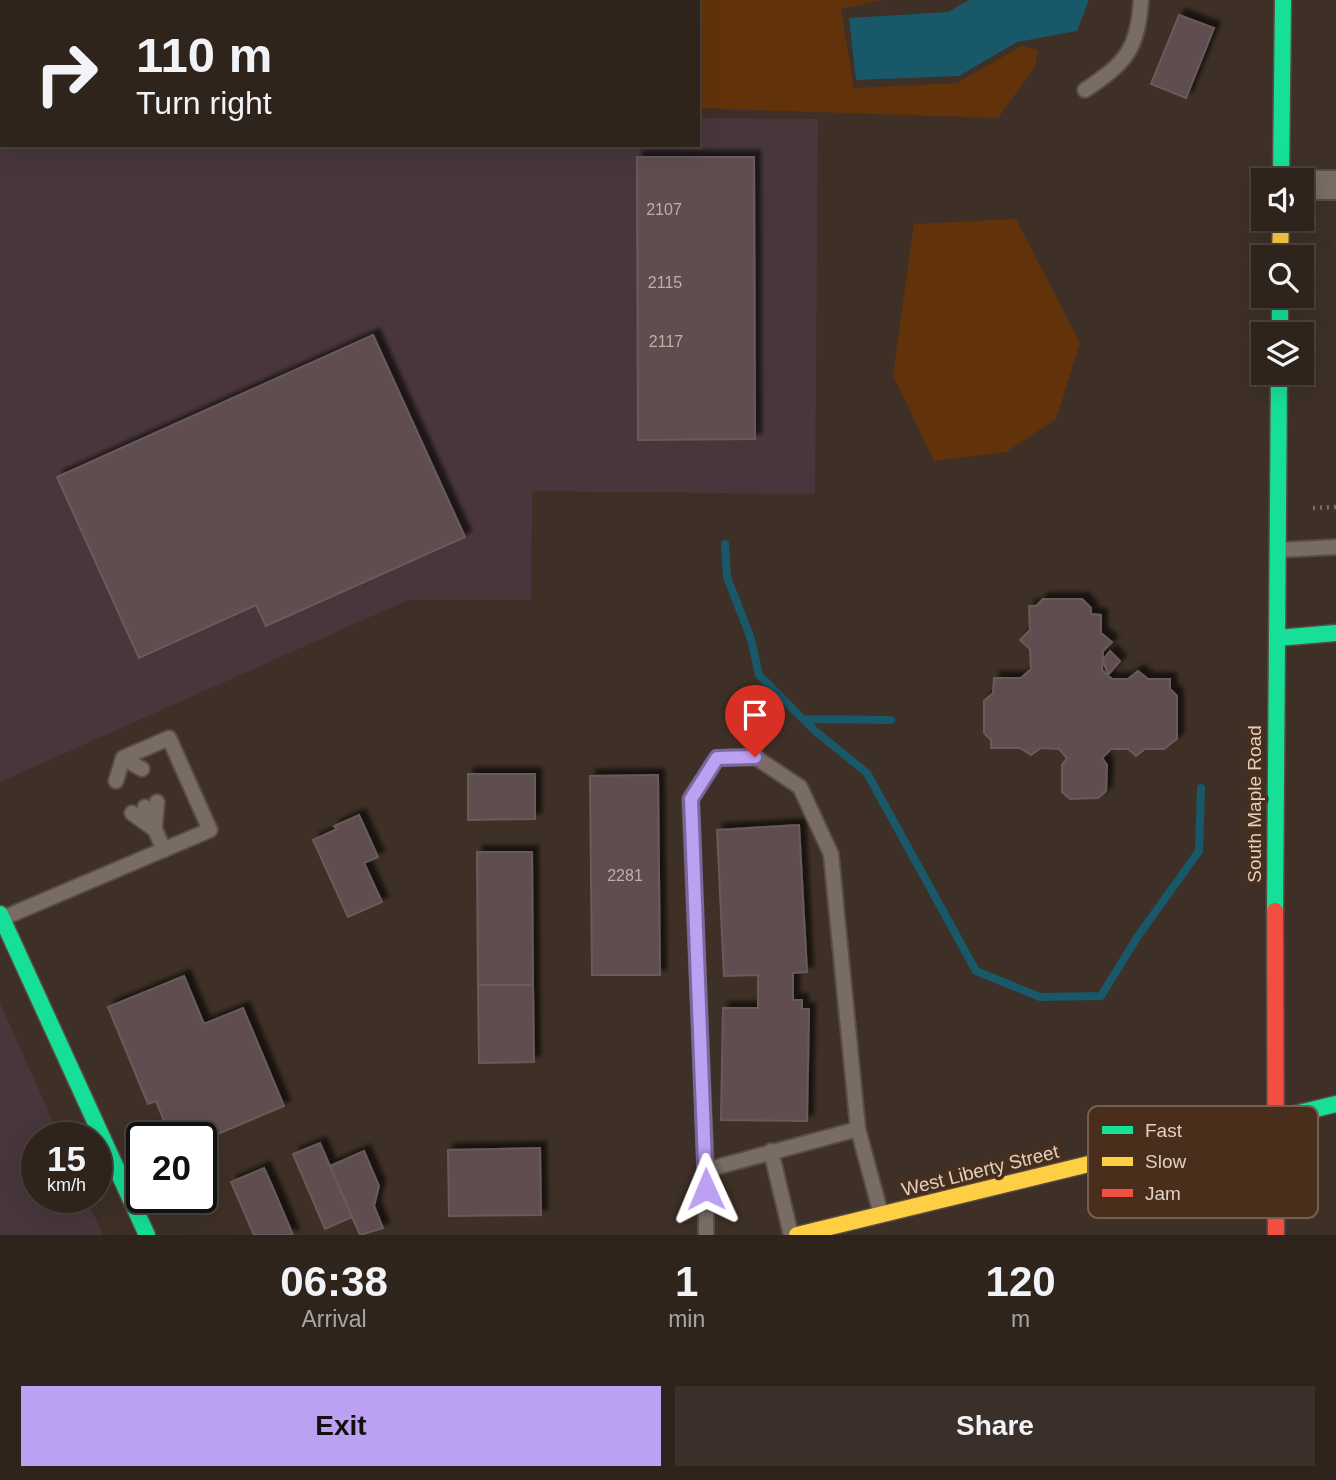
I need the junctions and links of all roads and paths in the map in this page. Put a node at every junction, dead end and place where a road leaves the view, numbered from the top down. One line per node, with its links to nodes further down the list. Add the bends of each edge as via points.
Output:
1 (1141, 0): 3 (lane, via 1139,28 1130,53 1115,70)
2 (1283, 0): 4 (street)
3 (1085, 90)
4 (1281, 168)
5 (1314, 184): 6 (street)
6 (1336, 185)
7 (1279, 385): 11 (street, South Maple Road)
8 (1336, 507): 9 (path)
9 (1313, 508)
10 (1336, 547): 11 (lane)
11 (1278, 550): 13 (street, South Maple Road)
12 (1336, 633): 13 (street)
13 (1277, 638): 21 (street, South Maple Road)
14 (123, 758): 15 (lane); 16 (lane); 18 (lane, via 169,738 210,830)
15 (136, 772)
16 (116, 781)
17 (155, 830): 17 (lane, via 145,807); 18 (lane)
18 (164, 850): 19 (lane)
19 (1, 916): 28 (street)
20 (1336, 1104): 22 (street, West Liberty Street)
21 (1274, 1106)
22 (1318, 1109)
23 (858, 1129): 24 (lane); 26 (lane, via 831,855 800,787 755,757 717,758 691,799); 27 (lane)
24 (771, 1151): 26 (lane); 30 (lane)
25 (1088, 1165): 27 (street, West Liberty Street)
26 (706, 1170): 29 (lane)
27 (881, 1215): 31 (street, West Liberty Street)
28 (147, 1235)
29 (706, 1235)
30 (791, 1235)
31 (797, 1235)

